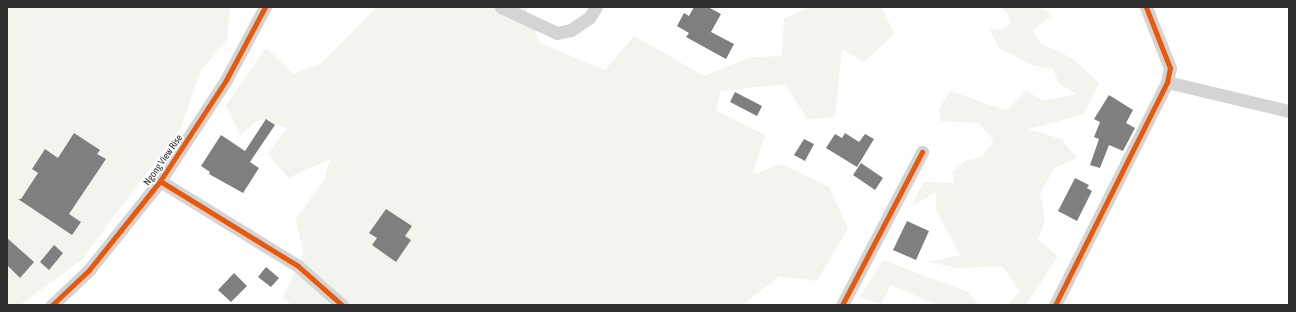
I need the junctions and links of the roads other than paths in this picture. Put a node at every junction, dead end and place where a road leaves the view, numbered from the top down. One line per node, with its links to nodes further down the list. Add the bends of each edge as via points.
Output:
1 (265, 7): 8 (street, Ngong View Rise, via 226,80)
2 (502, 7): 3 (street, via 557,33 571,30 589,18)
3 (596, 7)
4 (1146, 7): 5 (street, via 1170,68)
5 (1167, 82): 6 (street); 12 (street)
6 (1289, 111)
7 (922, 152): 11 (street)
8 (160, 181): 9 (street, Ngong View Rise, via 89,270); 10 (street, via 298,266)
9 (52, 305)
10 (342, 305)
11 (842, 305)
12 (1055, 305)

